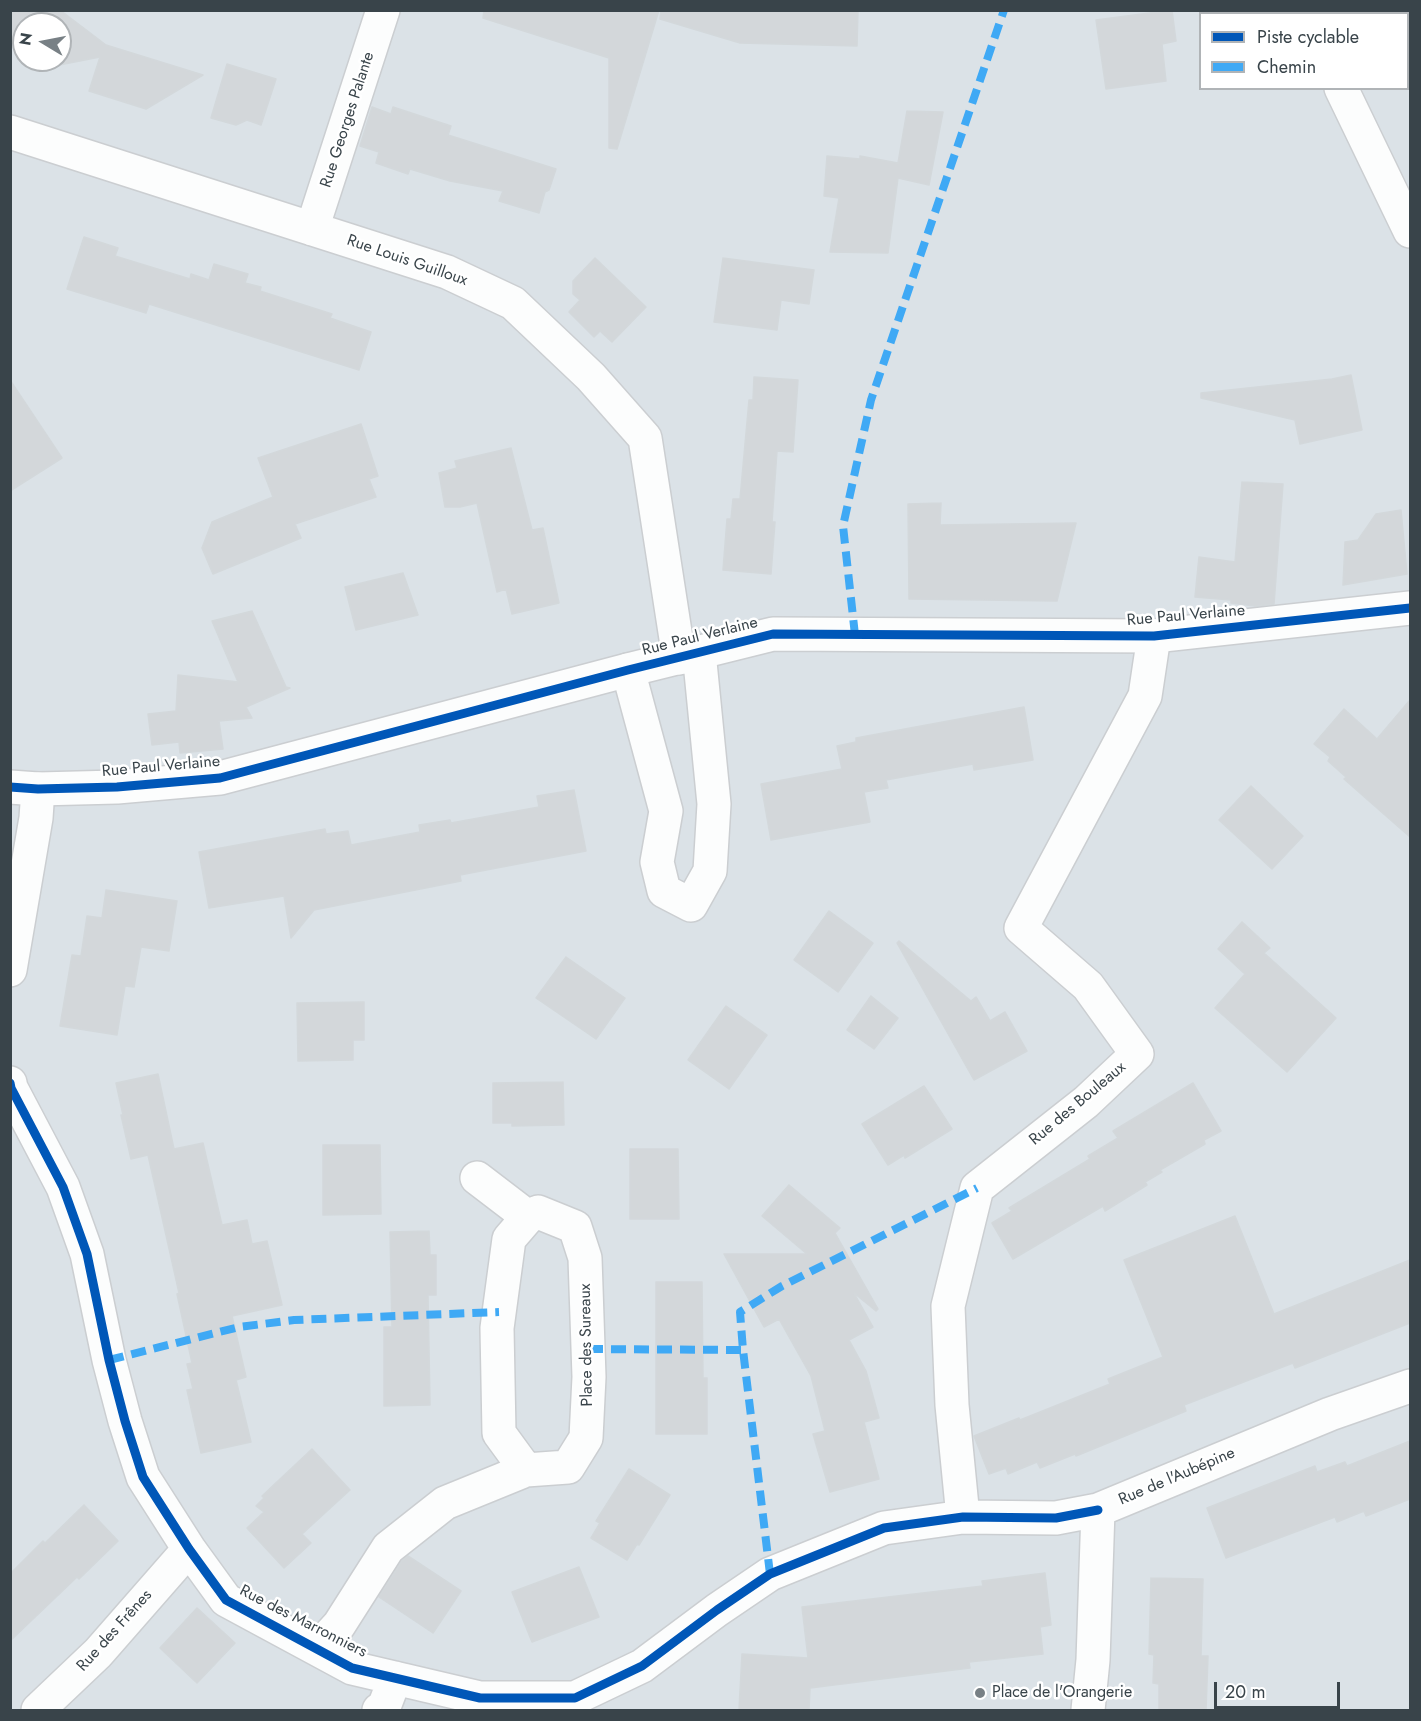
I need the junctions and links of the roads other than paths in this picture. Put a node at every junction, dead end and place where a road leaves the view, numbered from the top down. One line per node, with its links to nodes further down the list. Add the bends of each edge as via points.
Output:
1 (383, 10): 4 (street, Rue Georges Palante)
2 (1342, 90): 5 (street)
3 (10, 132): 4 (street, Rue Louis Guilloux)
4 (312, 229): 8 (street, Rue Louis Guilloux, via 447,272 513,303 591,377 645,438)
5 (1410, 231)
6 (1410, 608): 7 (street, Rue Paul Verlaine)
7 (1154, 636): 8 (street, Rue Paul Verlaine, via 773,634); 18 (street, Rue des Bouleaux, via 1145,696 1021,928 1088,986 1137,1054 1086,1102 977,1188 948,1306 952,1405)
8 (689, 655): 9 (street, Rue Paul Verlaine); 9 (street, Rue Louis Guilloux, via 714,804 710,871 691,905 664,891 657,862 666,811)
9 (628, 670): 10 (street, Rue Paul Verlaine, via 220,778 117,787)
10 (24, 788): 11 (street, via 36,818)
11 (10, 970)
12 (10, 1083): 19 (street, Rue des Marronniers, via 63,1187 87,1254 109,1360 143,1477)
13 (477, 1178): 14 (street)
14 (528, 1217): 16 (street, via 509,1239 497,1328 499,1433); 16 (street, Place des Sureaux, via 538,1212 574,1227 585,1258 589,1377 586,1438 568,1467)
15 (1410, 1386): 17 (street, Rue de l'Aubépine, via 1330,1414)
16 (526, 1470): 20 (street, Place des Sureaux, via 445,1503 388,1548 339,1625)
17 (1098, 1510): 18 (street, Rue des Marronniers, via 1056,1518); 25 (street, Rue de l'Aubépine)
18 (963, 1517): 22 (street, Rue des Marronniers, via 884,1528 770,1574 642,1666)
19 (189, 1549): 20 (street, Rue des Marronniers, via 226,1600); 23 (street, Rue des Frênes, via 98,1653)
20 (317, 1649): 21 (street, Rue des Marronniers, via 352,1668)
21 (395, 1678): 22 (street, Rue des Marronniers, via 480,1698); 24 (street, via 384,1707)
22 (574, 1704)
23 (38, 1710)
24 (379, 1710)
25 (1088, 1710)

